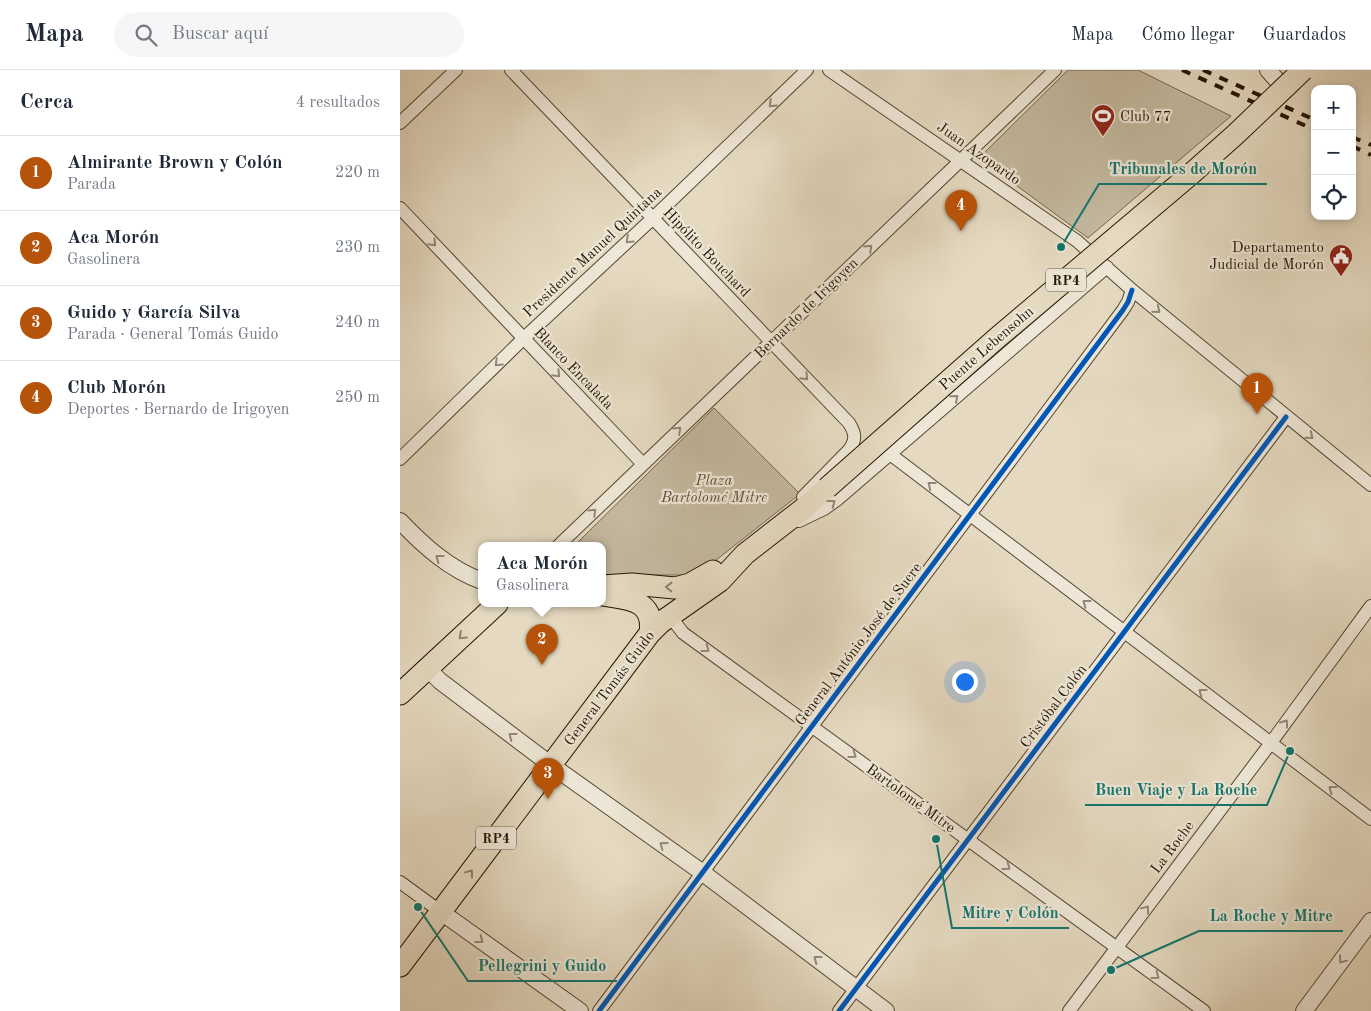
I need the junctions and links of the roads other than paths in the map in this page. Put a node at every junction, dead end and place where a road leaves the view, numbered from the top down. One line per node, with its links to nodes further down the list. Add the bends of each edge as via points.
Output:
1 (456, 70): 9 (street)
2 (511, 70): 12 (street, Hipólito Bouchard)
3 (807, 70): 12 (street, Presidente Manuel Quintana, one-way to 12)
4 (829, 70): 10 (street, Juan Azopardo)
5 (1055, 70): 10 (street, Bernardo de Irigoyen)
6 (1268, 70): 8 (street)
7 (1303, 70): 23 (main road, Puente Lebensohn / RP4, bridge, via 1236,134)
8 (1281, 85)
9 (400, 123)
10 (961, 160): 13 (street, Juan Azopardo, via 1077,241); 16 (street, Bernardo de Irigoyen, one-way to 10)
11 (400, 208): 15 (street, Blanco Encalada, one-way to 15)
12 (652, 219): 15 (street, Presidente Manuel Quintana, one-way to 15); 16 (street, Hipólito Bouchard)
13 (1107, 267): 14 (street, Juan Azopardo); 19 (street, General Tomás Guido, one-way to 13)
14 (1132, 290): 17 (street, Juan Azopardo, one-way to 17); 24 (street, General António José de Sucre, via 1124,310)
15 (523, 339): 20 (street, Presidente Manuel Quintana, one-way to 20); 21 (street, Blanco Encalada, one-way to 21)
16 (771, 342): 18 (street, Hipólito Bouchard, one-way to 18, via 849,423); 21 (street, Bernardo de Irigoyen, one-way to 16)
17 (1286, 416): 22 (street, Juan Azopardo, one-way to 22); 35 (street, Cristóbal Colón)
18 (855, 437): 26 (street, General Tomás Guido, via 849,450)
19 (890, 454): 24 (street, one-way to 19); 26 (street, General Tomás Guido, one-way to 19, via 824,509)
20 (400, 459)
21 (643, 464): 27 (street, Bernardo de Irigoyen, one-way to 21)
22 (1371, 485)
23 (827, 488): 26 (main road, General Tomás Guido / RP4)
24 (970, 515): 35 (street, one-way to 24); 39 (street, General António José de Sucre)
25 (400, 521): 29 (street, one-way to 25, via 435,555)
26 (773, 533): 28 (main road, General Tomás Guido / RP4)
27 (562, 542)
28 (744, 554): 30 (main road, RP4, one-way to 30, via 684,586); 34 (main road, General Tomás Guido / RP4, via 720,581)
29 (478, 579)
30 (606, 586)
31 (606, 596): 36 (main road, via 632,601 645,608 650,620)
32 (1371, 606): 40 (street, La Roche, one-way to 32)
33 (494, 607): 37 (main road, one-way to 37)
34 (670, 616): 36 (main road, General Tomás Guido / RP4); 39 (street, Bartolomé Mitre, one-way to 39, via 683,633)
35 (1125, 632): 40 (street, one-way to 35); 43 (street, Cristóbal Colón)
36 (650, 633): 41 (main road, General Tomás Guido / RP4)
37 (427, 668): 38 (main road); 41 (street, one-way to 37)
38 (400, 694)
39 (814, 726): 43 (street, Bartolomé Mitre, one-way to 43); 44 (street, General António José de Sucre)
40 (1270, 744): 42 (street, one-way to 40); 48 (street, La Roche, one-way to 40)
41 (551, 765): 44 (street, one-way to 41); 46 (main road, General Tomás Guido / RP4, one-way to 41)
42 (1371, 819)
43 (968, 839): 48 (street, Bartolomé Mitre, one-way to 48); 50 (street, Cristóbal Colón)
44 (703, 873): 50 (street, one-way to 44); 52 (street, General António José de Sucre)
45 (400, 882): 46 (street)
46 (440, 912): 49 (main road, General Tomás Guido / RP4); 51 (street, one-way to 51)
47 (1371, 921): 57 (street, one-way to 57)
48 (1116, 948): 55 (street, La Roche); 56 (street, Bartolomé Mitre, one-way to 56)
49 (400, 966)
50 (856, 988): 53 (street, Cristóbal Colón); 54 (street)
51 (580, 1011)
52 (599, 1011)
53 (839, 1011)
54 (886, 1011)
55 (1069, 1011)
56 (1204, 1011)
57 (1304, 1011)

